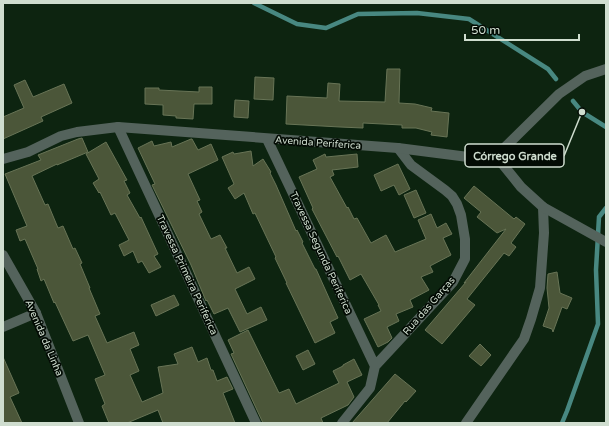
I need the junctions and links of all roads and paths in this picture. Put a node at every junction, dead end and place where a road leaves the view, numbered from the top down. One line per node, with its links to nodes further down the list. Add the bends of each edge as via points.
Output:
1 (606, 69): 5 (street, via 585,76 559,94)
2 (118, 127): 3 (street, Avenida Periferica); 6 (street, Avenida Periferica, via 61,136 28,152); 14 (street, Travessa Primeira Periferica)
3 (267, 139): 4 (street, Avenida Periferica); 12 (street, Travessa Segunda Periferica)
4 (398, 148): 5 (street, Avenida Periferica, via 476,158); 12 (street, Rua das Garças, via 411,165 445,190 457,204 465,240 465,259 453,282)
5 (496, 156): 7 (street, via 521,187)
6 (3, 160)
7 (543, 207): 8 (street); 16 (street, via 540,288 524,339)
8 (606, 242)
9 (3, 255): 10 (street, Avenida da Linha)
10 (36, 313): 11 (street); 13 (street, Avenida da Linha)
11 (3, 327)
12 (375, 366): 15 (street, via 370,388)
13 (79, 423)
14 (256, 423)
15 (342, 423)
16 (466, 423)

